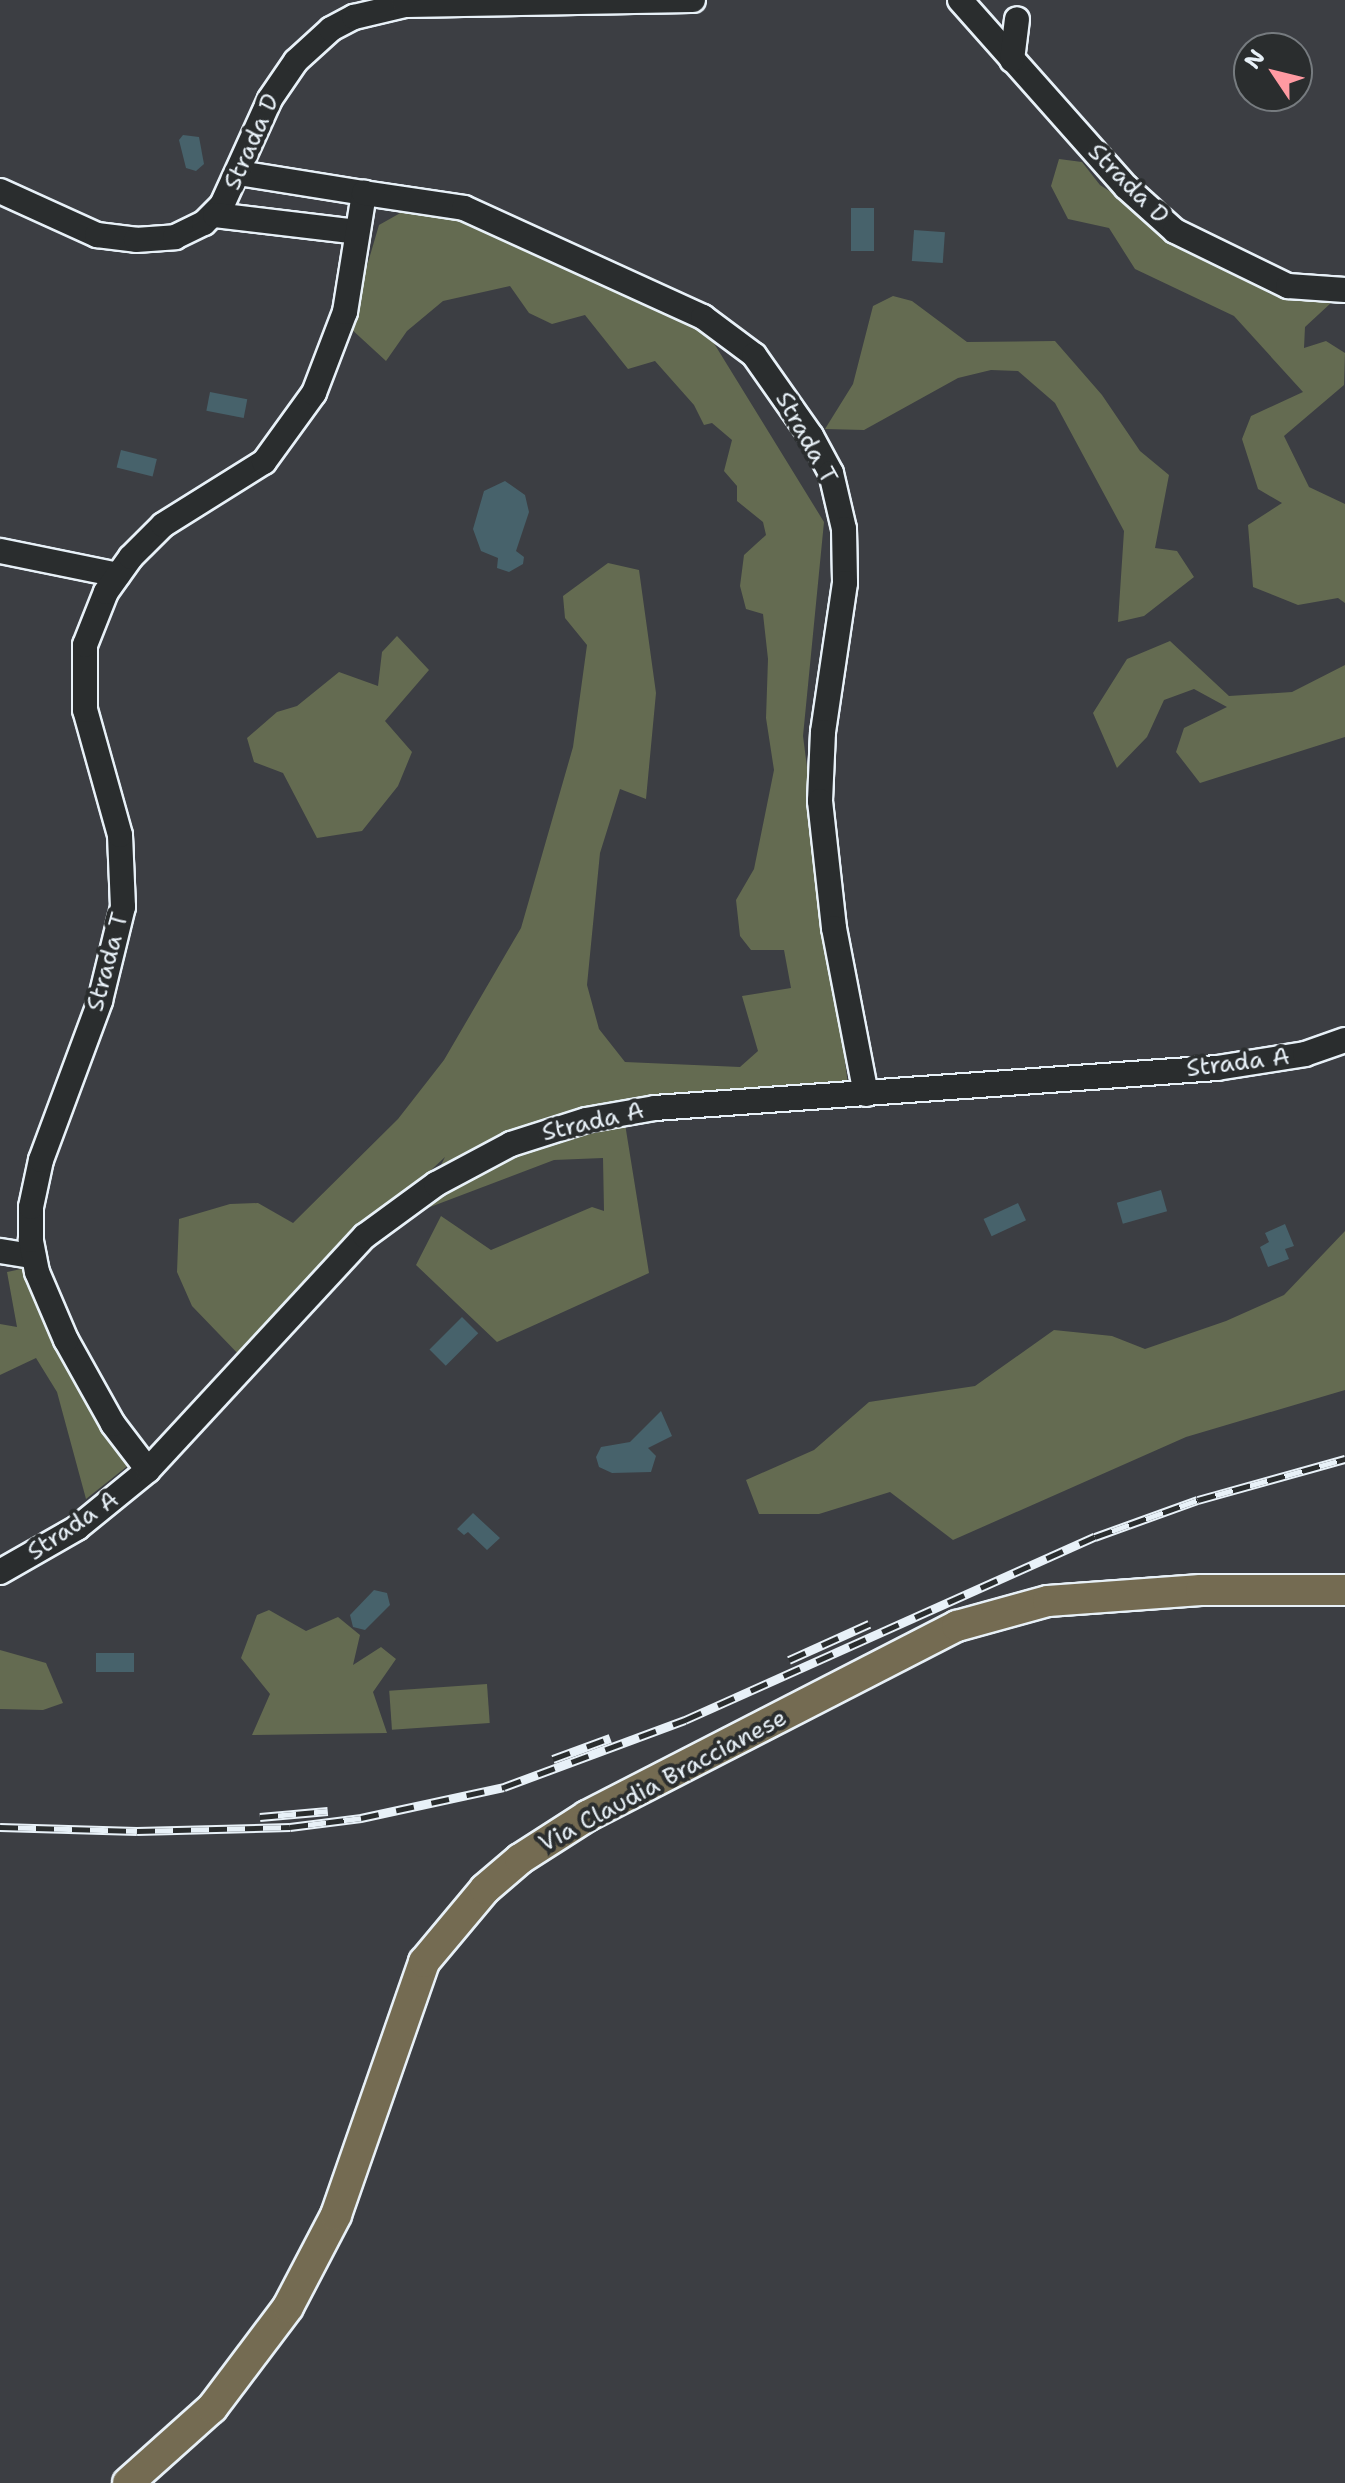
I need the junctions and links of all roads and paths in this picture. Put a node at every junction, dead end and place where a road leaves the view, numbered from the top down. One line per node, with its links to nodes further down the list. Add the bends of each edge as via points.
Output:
1 (693, 0): 5 (street, Strada D, via 405,5 354,17 314,42 286,73)
2 (960, 0): 4 (street, Strada D)
3 (1017, 19): 4 (street)
4 (1012, 60): 10 (street, Strada D, via 1126,187 1175,231 1288,286)
5 (239, 173): 7 (street, Strada T); 8 (street, Strada D)
6 (0, 191): 8 (street, Strada D, via 61,223 122,239 175,237)
7 (364, 193): 9 (street, Strada T); 14 (street, Strada T, via 464,208 703,317 754,355 811,436 831,473 844,529 845,583 823,732 820,801 834,928)
8 (215, 215): 9 (street)
9 (357, 232): 12 (street, Strada T, via 334,351 297,420 264,462 163,525)
10 (1345, 290)
11 (0, 551): 12 (street)
12 (118, 575): 16 (street, Strada T, via 90,627 83,689 89,733 120,835 123,907 103,991 41,1160 31,1207)
13 (1345, 1040): 14 (street, Strada A, via 1305,1054 1217,1068)
14 (866, 1094): 17 (street, Strada A, via 617,1113 546,1131 474,1162 400,1209 350,1249)
15 (0, 1251): 16 (street)
16 (33, 1256): 17 (street, Strada T, via 88,1383)
17 (148, 1470): 18 (street, Strada A, via 77,1528)
18 (0, 1572)
19 (1345, 1590): 20 (main road, Via Claudia Braccianese, via 1201,1590 1048,1601 957,1626 587,1816 520,1859 475,1900 424,1962 336,2215 281,2319 212,2408)
20 (128, 2483)

